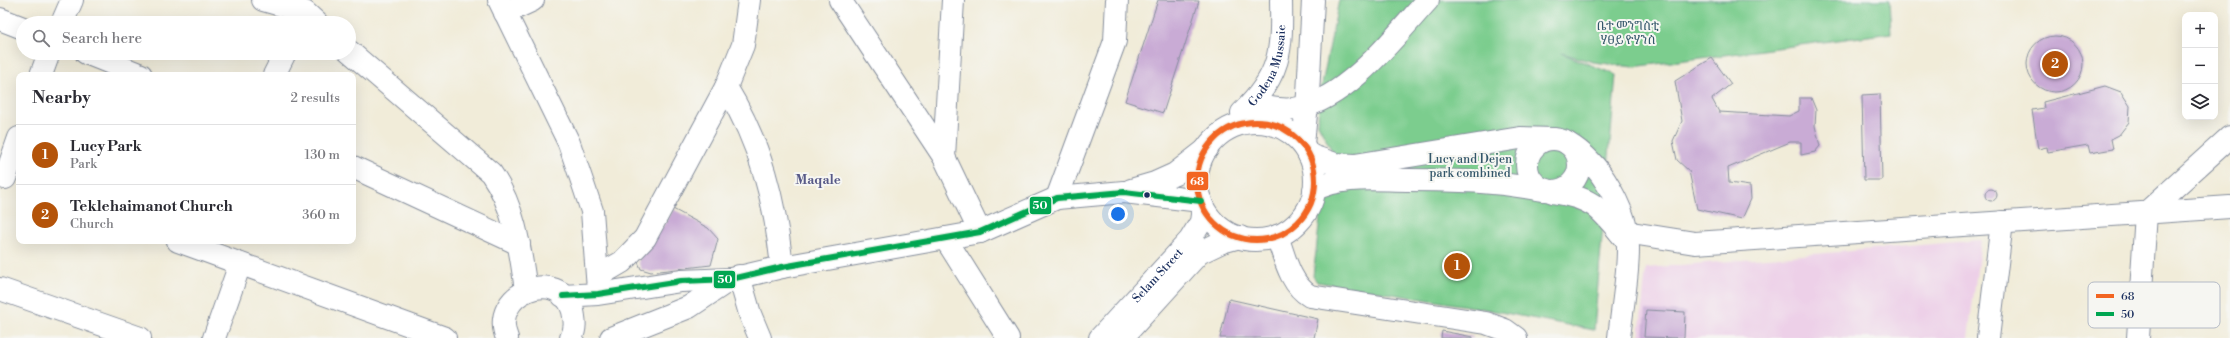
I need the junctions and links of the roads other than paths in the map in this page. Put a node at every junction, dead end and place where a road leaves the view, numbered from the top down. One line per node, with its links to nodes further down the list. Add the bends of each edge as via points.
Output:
1 (72, 0): 13 (street)
2 (263, 0): 12 (street)
3 (533, 0): 11 (street)
4 (749, 0): 23 (street, via 742,45)
5 (840, 0): 31 (street)
6 (953, 0): 31 (street)
7 (1117, 0): 37 (street, via 1116,41)
8 (1281, 0): 24 (street, Godena Mussaie, via 1282,38 1278,57 1264,88)
9 (1313, 0): 25 (street)
10 (1428, 0): 25 (street, via 1362,71 1340,88)
11 (502, 6): 53 (street, via 569,143 592,211)
12 (308, 15)
13 (65, 16)
14 (0, 18): 15 (street)
15 (16, 25)
16 (356, 56): 48 (street, via 491,173 506,198)
17 (46, 60): 20 (street)
18 (104, 60): 21 (street)
19 (282, 60): 22 (street)
20 (42, 72)
21 (134, 72)
22 (276, 72)
23 (726, 87): 50 (street, via 739,109 770,187); 53 (street, via 646,238)
24 (1251, 104): 25 (street, via 1284,109); 28 (street, Godena Mussaie)
25 (1307, 105): 30 (street)
26 (2230, 137): 40 (street)
27 (1560, 141): 30 (street, via 1520,138 1355,165 1335,164); 35 (street, via 1577,154 1580,163 1578,173 1571,185 1562,190); 35 (street, via 1543,141 1535,146 1526,163 1532,181); 43 (street, via 1582,152 1603,176 1622,211)
28 (1211, 144): 30 (street, via 1236,126 1260,122 1284,129); 36 (street, via 1174,174); 38 (street, via 1198,171)
29 (16, 149): 33 (street)
30 (1306, 149): 34 (street, via 1314,166)
31 (944, 157): 42 (street)
32 (356, 168): 48 (street)
33 (8, 179)
34 (1314, 190): 35 (street, via 1334,182 1366,180 1486,181); 44 (street, via 1305,213 1293,226)
35 (1548, 191): 43 (street, via 1585,199 1603,212)
36 (1124, 192): 37 (street); 38 (street)
37 (1057, 198): 42 (street)
38 (1202, 204): 45 (street, via 1219,226); 58 (street, Selam Street, via 1201,222 1193,236)
39 (2230, 207): 40 (street)
40 (2146, 213): 41 (street); 52 (street)
41 (2002, 222): 43 (street, via 1695,242); 69 (street)
42 (980, 232): 46 (street)
43 (1624, 235): 68 (street)
44 (1277, 236): 45 (street, via 1265,239); 67 (street, via 1297,285 1302,292 1310,296 1486,323 1505,330)
45 (1240, 237): 58 (street, via 1199,253)
46 (945, 238): 50 (street); 66 (street)
47 (192, 244): 49 (street)
48 (519, 244): 55 (street)
49 (240, 264): 60 (street); 61 (street)
50 (782, 267): 51 (street)
51 (735, 278): 53 (street); 64 (street, via 689,307); 65 (street)
52 (2142, 282)
53 (598, 285): 56 (street)
54 (0, 289): 59 (street)
55 (526, 290): 56 (street, via 542,287); 62 (street, via 516,296 509,306 505,317)
56 (564, 296): 63 (street, via 571,305 576,321)
57 (2139, 328): 70 (street)
58 (1110, 336)
59 (140, 338)
60 (214, 338)
61 (445, 338)
62 (505, 338)
63 (571, 338)
64 (610, 338)
65 (760, 338)
66 (1008, 338)
67 (1516, 338)
68 (1619, 338)
69 (1988, 338)
70 (2138, 338)

